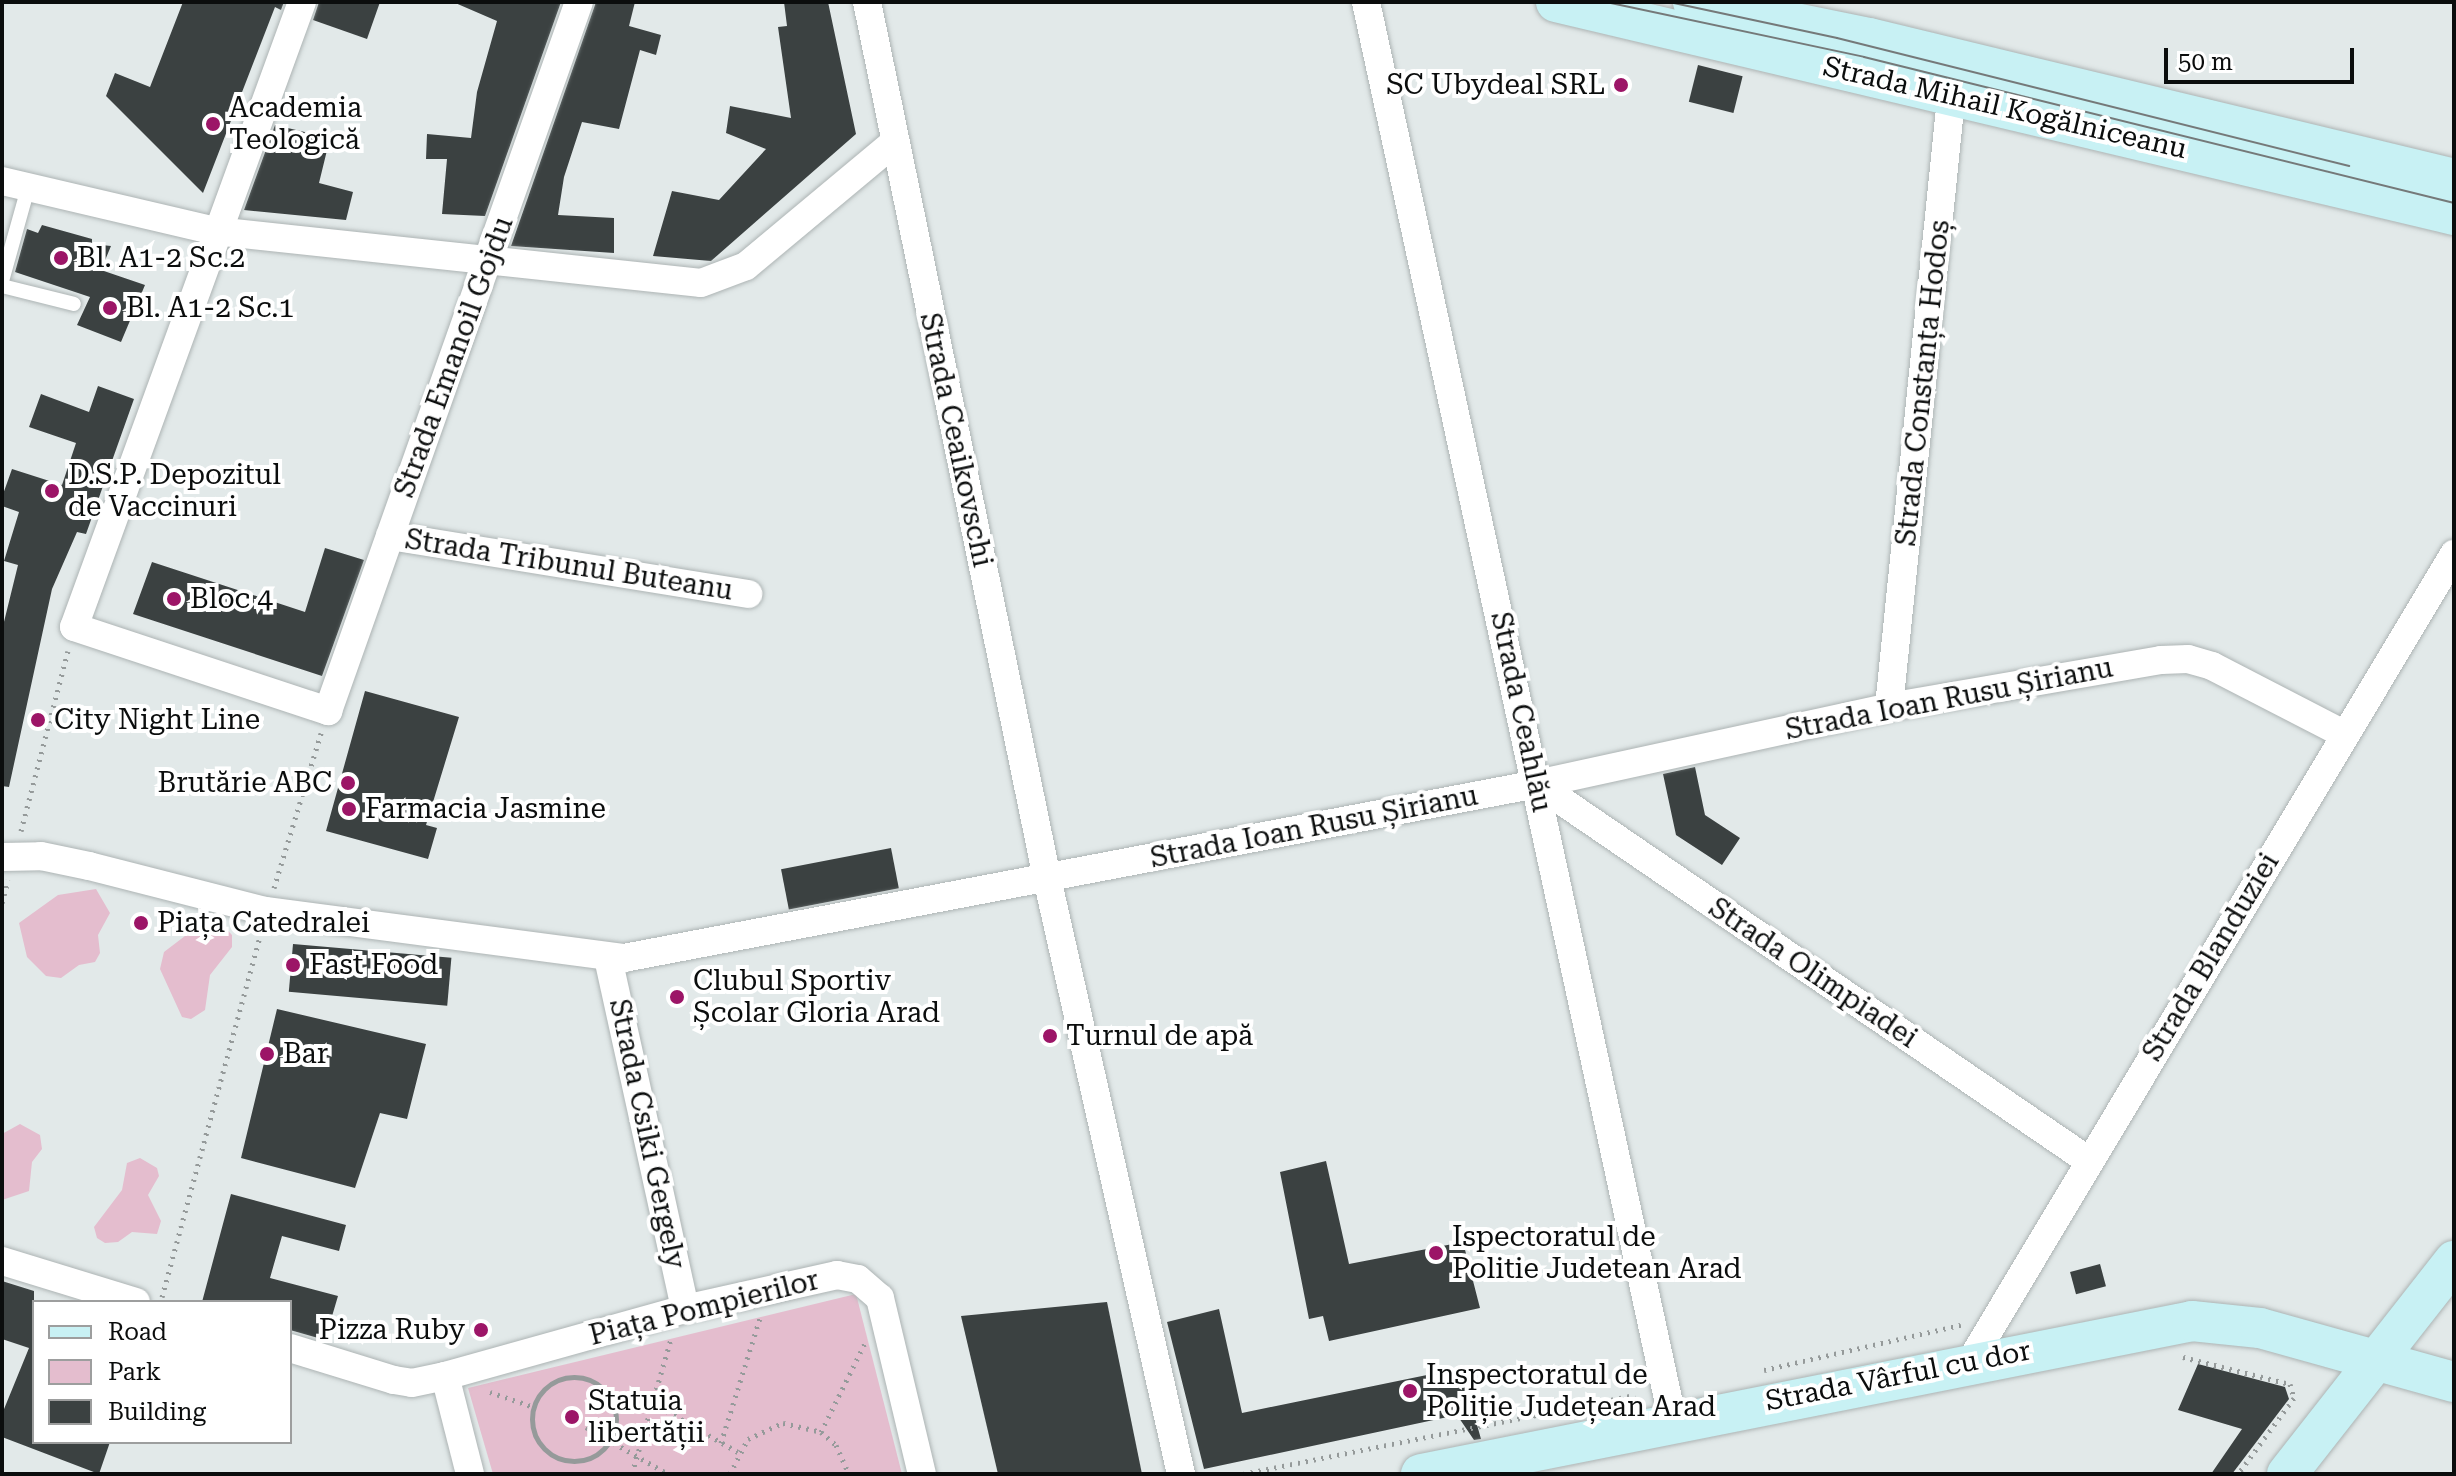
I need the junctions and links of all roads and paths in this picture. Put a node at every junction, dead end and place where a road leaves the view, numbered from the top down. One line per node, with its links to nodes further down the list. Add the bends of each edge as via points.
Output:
1 (302, 2): 12 (street)
2 (579, 2): 13 (street, Strada Emanoil Gojdu)
3 (867, 2): 8 (street, Strada Ceaikovschi)
4 (1366, 2): 23 (street, Strada Ceahlău)
5 (1556, 2): 7 (main road, Strada Mihail Kogălniceanu)
6 (1693, 2): 7 (main road, Strada Mihail Kogălniceanu)
7 (1953, 77): 9 (main road, Strada Mihail Kogălniceanu); 11 (main road, Strada Mihail Kogălniceanu); 20 (street, Strada Constanța Hodoș)
8 (895, 142): 13 (street, via 746,266 723,278 701,283); 25 (street, Strada Ceaikovschi)
9 (2454, 179)
10 (15, 184): 12 (street); 14 (lane)
11 (2454, 215)
12 (215, 231): 13 (street); 19 (street)
13 (490, 261): 16 (street, Strada Emanoil Gojdu)
14 (2, 283): 15 (lane)
15 (74, 304)
16 (390, 536): 18 (street, Strada Tribunul Buteanu); 21 (street, Strada Emanoil Gojdu)
17 (2454, 554): 22 (street, Strada Blanduziei)
18 (748, 594)
19 (74, 627): 21 (street); 24 (path)
20 (1889, 707): 22 (street, Strada Ioan Rusu Șirianu, via 2188,659 2212,666); 23 (street, Strada Ioan Rusu Șirianu)
21 (328, 711): 27 (path)
22 (2344, 734): 29 (street, Strada Blanduziei)
23 (1537, 784): 25 (street, Strada Ioan Rusu Șirianu); 29 (street, Strada Olimpiadei); 46 (street, Strada Ceahlău)
24 (8, 856): 26 (path); 27 (street, Strada Ioan Rusu Șirianu, via 89,866)
25 (1047, 878): 28 (street, Strada Ioan Rusu Șirianu, via 650,956); 59 (street, Strada Ceaikovschi)
26 (2, 903)
27 (266, 911): 28 (street, Strada Ioan Rusu Șirianu); 34 (path)
28 (608, 958): 36 (street, Strada Csiki Gergely)
29 (2089, 1161): 37 (street, Strada Blanduziei)
30 (2, 1261): 33 (street)
31 (2454, 1261): 40 (main road)
32 (769, 1290): 35 (street, Piața Pompierilor, via 837,1275 873,1288); 36 (street, Piața Pompierilor); 50 (path)
33 (129, 1300)
34 (162, 1300)
35 (882, 1307): 48 (path); 58 (street)
36 (682, 1310): 42 (street, Piața Pompierilor); 45 (path)
37 (1966, 1343): 40 (main road, Strada Vârful cu dor, via 2192,1321 2260,1328); 41 (path); 46 (main road, Strada Vârful cu dor)
38 (292, 1349): 42 (street, Piața Pompierilor, via 403,1381)
39 (2174, 1357): 62 (path, via 2290,1384 2294,1398)
40 (2376, 1360): 43 (main road, Strada Vârful cu dor); 63 (main road)
41 (1757, 1372)
42 (445, 1376): 53 (street)
43 (2454, 1382)
44 (1635, 1395): 60 (path)
45 (653, 1403): 50 (path); 52 (path)
46 (1673, 1422): 61 (main road, Strada Vârful cu dor)
47 (586, 1427): 49 (path)
48 (821, 1432): 51 (path, via 783,1423 764,1428); 57 (path, via 836,1445)
49 (610, 1440): 49 (path, via 613,1404 596,1383 583,1378 556,1381 537,1399 532,1426 537,1439 558,1458 585,1459); 52 (path)
50 (721, 1443): 51 (path)
51 (738, 1452): 56 (path)
52 (637, 1456): 54 (path); 55 (path)
53 (470, 1474)
54 (632, 1474)
55 (668, 1474)
56 (730, 1474)
57 (849, 1474)
58 (922, 1474)
59 (1181, 1474)
60 (1243, 1474)
61 (1421, 1474)
62 (2238, 1474)
63 (2287, 1474)

